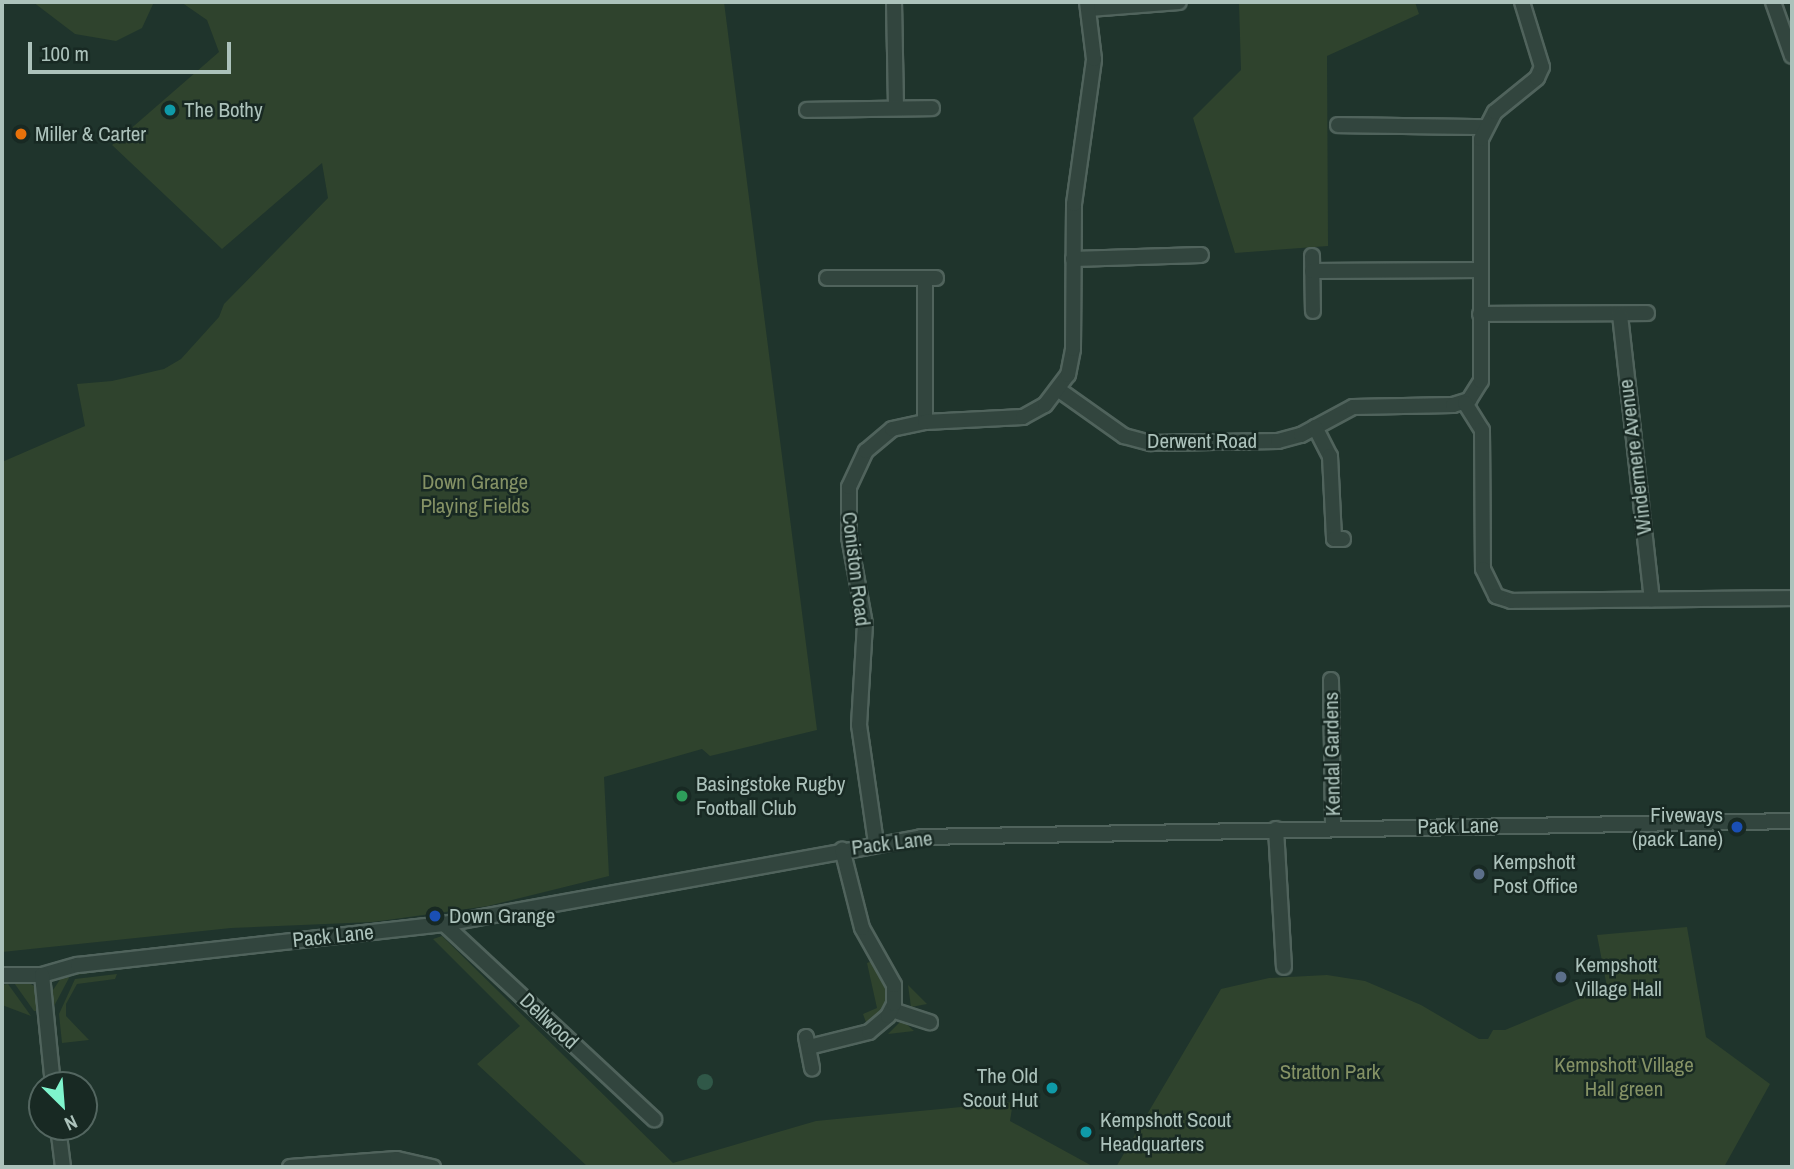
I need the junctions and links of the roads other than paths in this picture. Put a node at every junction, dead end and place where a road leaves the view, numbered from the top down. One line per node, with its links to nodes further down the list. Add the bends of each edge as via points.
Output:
1 (894, 2): 7 (street)
2 (1179, 2): 5 (street, Coniston Road)
3 (1522, 2): 11 (street, via 1541,71 1500,106)
4 (1773, 2): 6 (street)
5 (1089, 5): 13 (street, Coniston Road, via 1094,59 1073,204)
6 (1792, 56)
7 (896, 108): 8 (street); 9 (street, via 823,103)
8 (932, 108)
9 (807, 110)
10 (1338, 125): 11 (street)
11 (1485, 127): 14 (street, via 1479,173)
12 (1201, 256): 13 (street)
13 (1073, 259): 20 (street, Coniston Road, via 1073,358)
14 (1479, 270): 16 (street, via 1312,264); 18 (street)
15 (827, 278): 22 (street, via 930,278)
16 (1313, 311)
17 (1647, 313): 19 (street)
18 (1480, 314): 19 (street); 21 (street, via 1481,381)
19 (1620, 315): 26 (street, Windermere Avenue)
20 (1059, 390): 22 (street, Coniston Road, via 1045,405 1014,420); 23 (street, Derwent Road, via 1140,442 1278,441)
21 (1465, 403): 23 (street, Derwent Road, via 1353,407); 26 (street, via 1482,429 1483,569 1492,592 1511,601)
22 (926, 422): 31 (street, Coniston Road, via 892,429 878,439 859,460 849,487 849,537 865,624 859,725)
23 (1315, 427): 24 (street, via 1330,456 1334,539)
24 (1343, 539)
25 (1792, 598): 26 (street)
26 (1651, 599)
27 (1331, 680): 29 (street, Kendal Gardens)
28 (1792, 821): 29 (street, Pack Lane)
29 (1333, 828): 30 (street, Pack Lane)
30 (1276, 829): 31 (street, Pack Lane, via 957,835); 34 (street)
31 (876, 843): 32 (street, Pack Lane)
32 (842, 849): 33 (street, Pack Lane); 37 (street, via 862,928 894,985)
33 (444, 924): 36 (street, Pack Lane, via 78,965); 41 (street, Dellwood)
34 (1284, 967)
35 (2, 975): 36 (street, Pack Lane)
36 (42, 975): 40 (street)
37 (892, 1010): 38 (street); 39 (street, via 859,1037 807,1042)
38 (930, 1022)
39 (811, 1068)
40 (52, 1071)
41 (654, 1119)
42 (60, 1141): 43 (street)
43 (63, 1167)
44 (290, 1167): 45 (street, via 397,1159)
45 (433, 1167)

